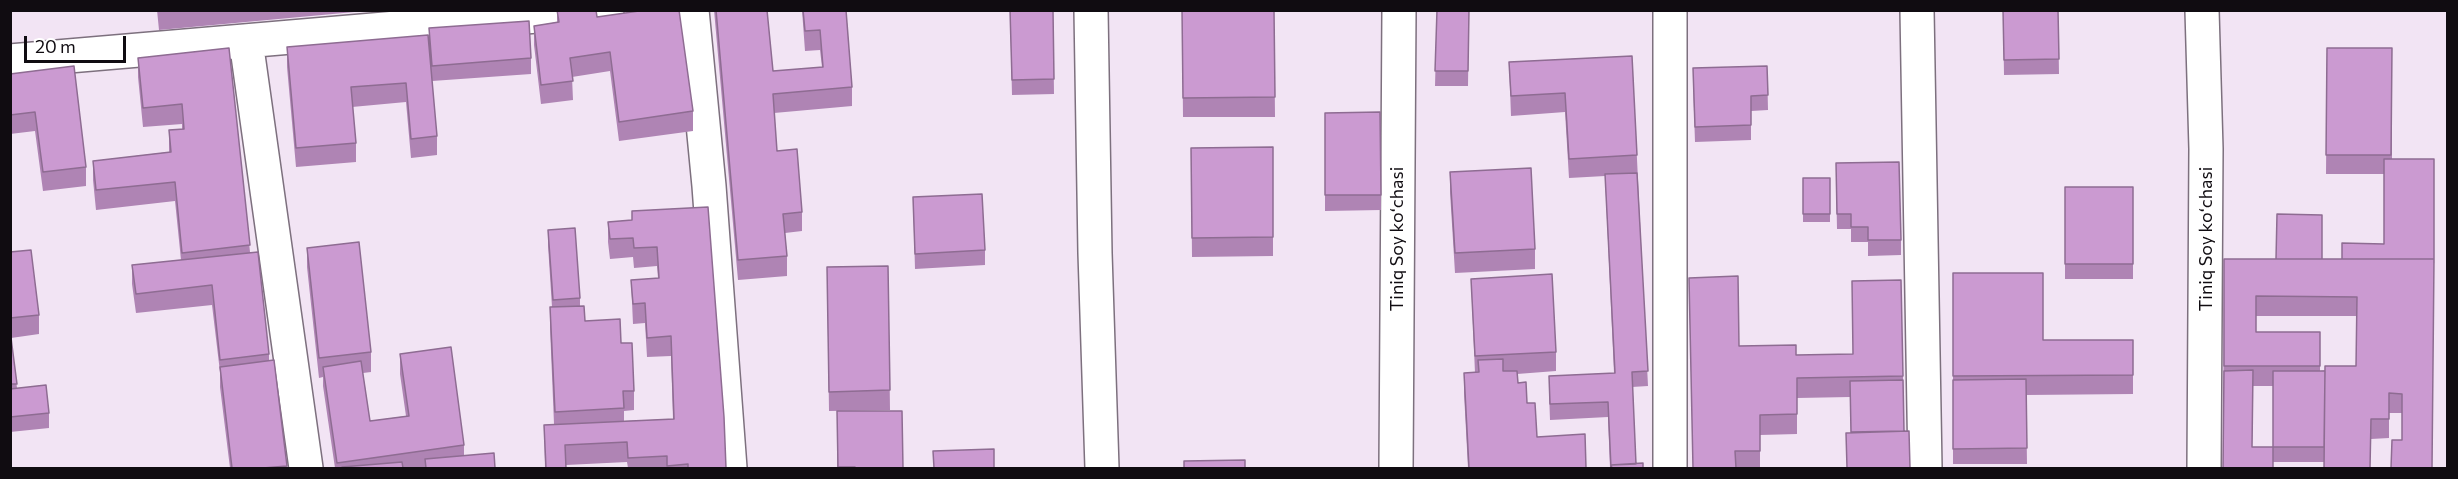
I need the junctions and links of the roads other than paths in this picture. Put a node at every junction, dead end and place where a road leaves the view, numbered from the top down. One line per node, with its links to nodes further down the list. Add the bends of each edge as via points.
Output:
1 (607, 10): 8 (street)
2 (692, 10): 11 (street, via 710,186)
3 (1091, 10): 12 (street)
4 (1399, 10): 13 (street, Tiniq Soy koʻchasi)
5 (1671, 10): 14 (street)
6 (1917, 10): 15 (street)
7 (2202, 10): 16 (street, Tiniq Soy koʻchasi, via 2206,149)
8 (246, 41): 9 (street); 10 (street)
9 (10, 61)
10 (306, 468)
11 (730, 468)
12 (1102, 468)
13 (1396, 468)
14 (1670, 468)
15 (1925, 468)
16 (2204, 468)

